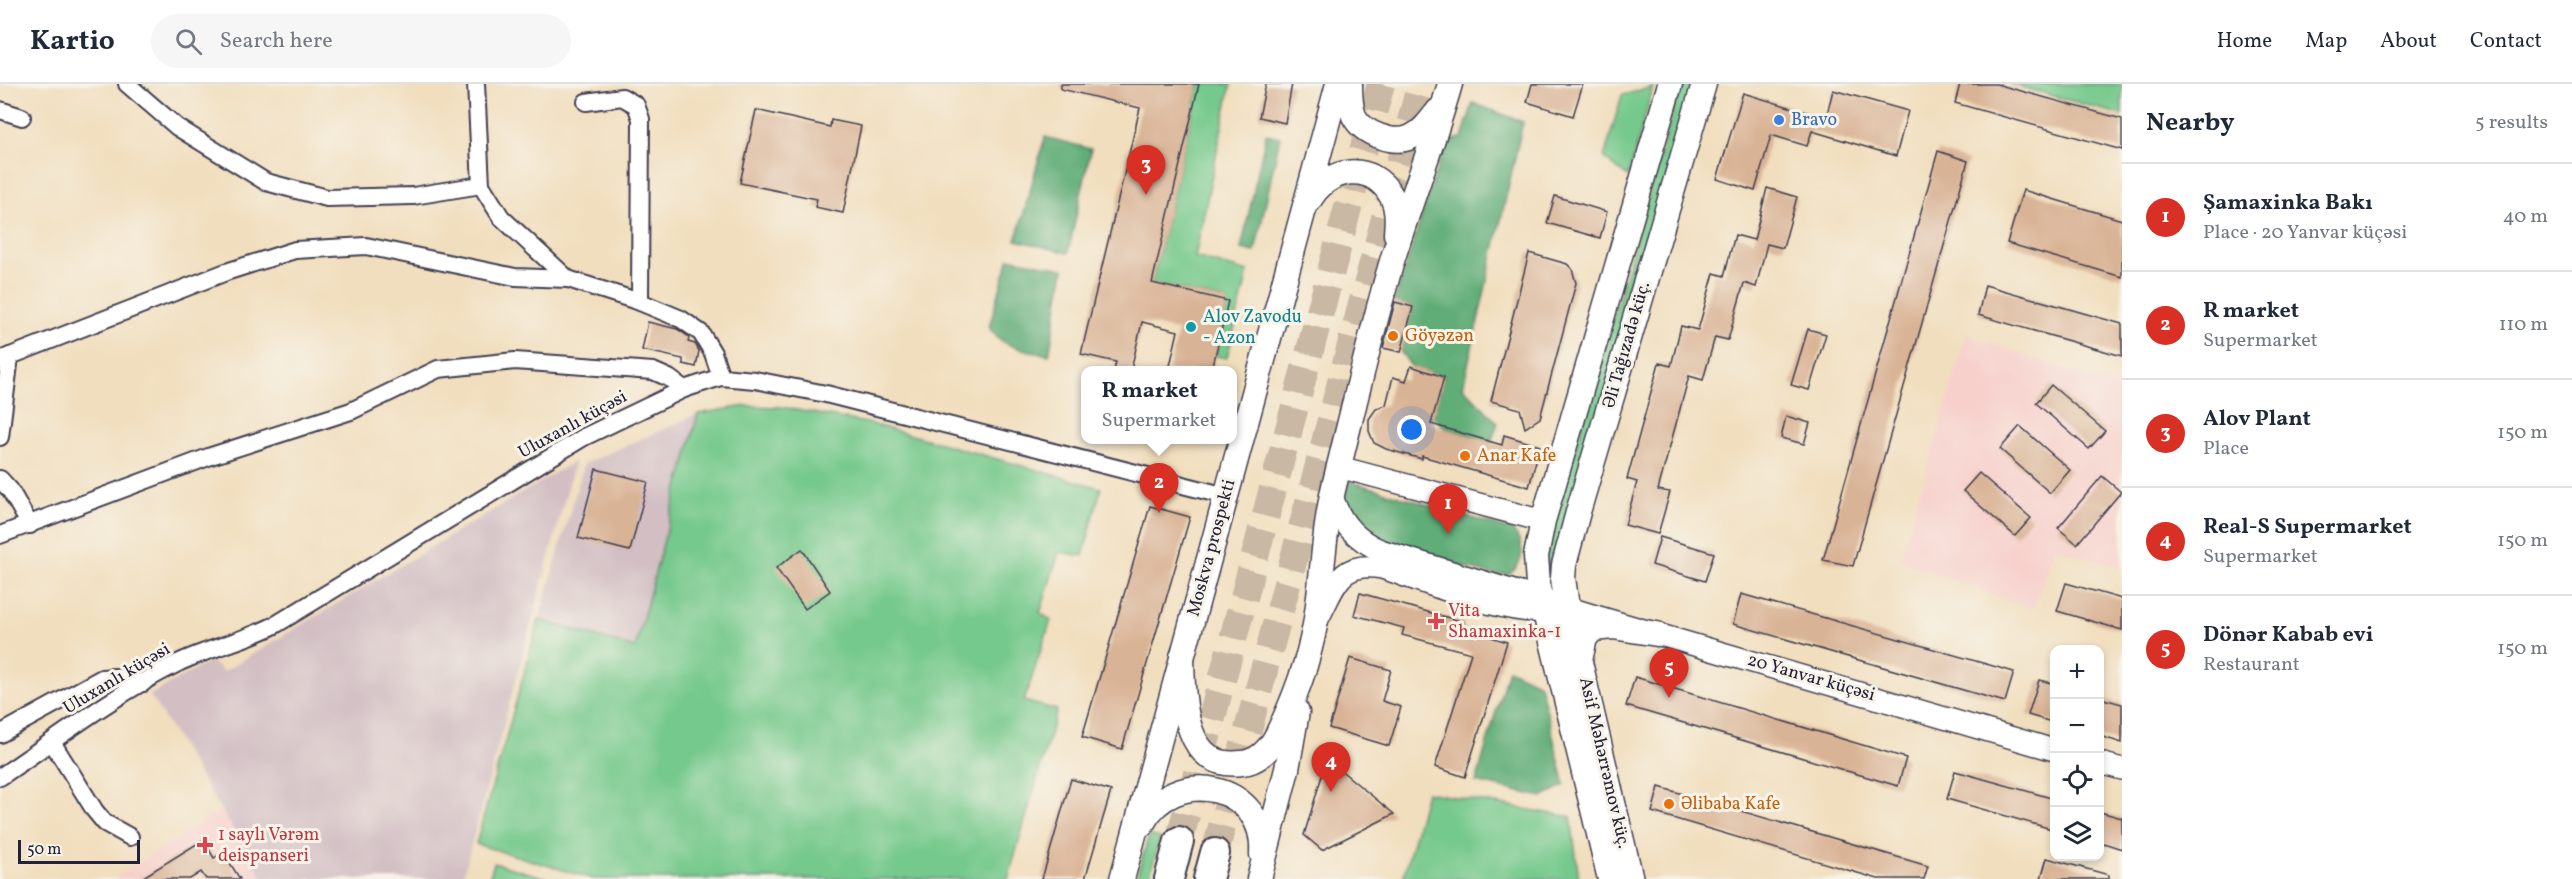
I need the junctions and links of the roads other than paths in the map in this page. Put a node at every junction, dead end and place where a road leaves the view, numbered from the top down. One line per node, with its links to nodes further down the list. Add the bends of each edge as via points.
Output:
1 (127, 84): 11 (street, via 177,127 266,182 327,198 413,196)
2 (476, 84): 11 (street)
3 (1338, 84): 12 (main road)
4 (1350, 84): 7 (main road, via 1355,118 1369,131 1402,140 1424,128)
5 (1670, 84): 24 (main road, Əli Tağızadə küç.)
6 (1704, 84): 27 (main road, Əli Tağızadə küç., via 1567,553 1563,578)
7 (1447, 94): 13 (main road)
8 (586, 102): 15 (street, via 622,97 636,105 641,119)
9 (0, 110): 10 (street)
10 (22, 117)
11 (481, 186): 14 (street, via 501,218)
12 (1301, 216): 13 (main road, via 1324,180 1350,172 1374,179 1385,188 1396,209); 23 (main road, Moskva prospekti)
13 (1393, 258): 20 (main road)
14 (568, 279): 15 (street); 16 (street, via 516,277 366,246 295,250 226,272)
15 (640, 302): 17 (street, via 681,319 701,333)
16 (5, 358): 19 (street)
17 (721, 377): 18 (street, Uluxanlı küçəsi); 23 (street, Uluxanlı küçəsi, via 826,394)
18 (684, 389): 25 (street, via 653,371 515,361 438,369 351,411 211,456); 33 (street, Uluxanlı küçəsi, via 584,437 275,625 190,658)
19 (0, 437)
20 (1339, 467): 22 (main road); 24 (street)
21 (0, 479): 25 (street)
22 (1332, 495): 27 (street, via 1342,521 1372,547); 28 (main road)
23 (1226, 496): 31 (main road, Moskva prospekti)
24 (1543, 521): 27 (main road, Əli Tağızadə küç., via 1536,556)
25 (30, 525): 26 (street)
26 (0, 535)
27 (1550, 606): 28 (street, via 1502,606 1382,568 1362,566 1342,576); 29 (street, 20 Yanvar küçəsi); 30 (main road)
28 (1315, 626): 32 (main road)
29 (1657, 634): 30 (main road, via 1613,627 1593,629); 36 (street, 20 Yanvar küçəsi)
30 (1570, 652): 46 (main road, Asif Məhərrəmov küç.); 47 (main road, Asif Məhərrəmov küç.)
31 (1182, 657): 32 (main road, via 1185,711 1194,740 1215,759 1235,764 1247,763 1270,747); 42 (main road, Moskva prospekti)
32 (1306, 661): 43 (main road, via 1287,770)
33 (143, 682): 34 (street, via 116,676 102,678); 35 (street, Uluxanlı küçəsi)
34 (0, 734)
35 (52, 742): 39 (street, Uluxanlı küçəsi); 40 (street, via 95,811 105,823)
36 (2050, 749)
37 (2104, 764): 38 (street)
38 (2122, 769)
39 (0, 777)
40 (130, 837)
41 (1179, 841): 45 (highway)
42 (1131, 844): 43 (main road, via 1146,815 1168,796 1201,788 1221,791 1252,814 1260,830); 44 (main road, Moskva prospekti)
43 (1260, 875)
44 (1122, 879)
45 (1168, 879)
46 (1610, 879)
47 (1631, 879)

